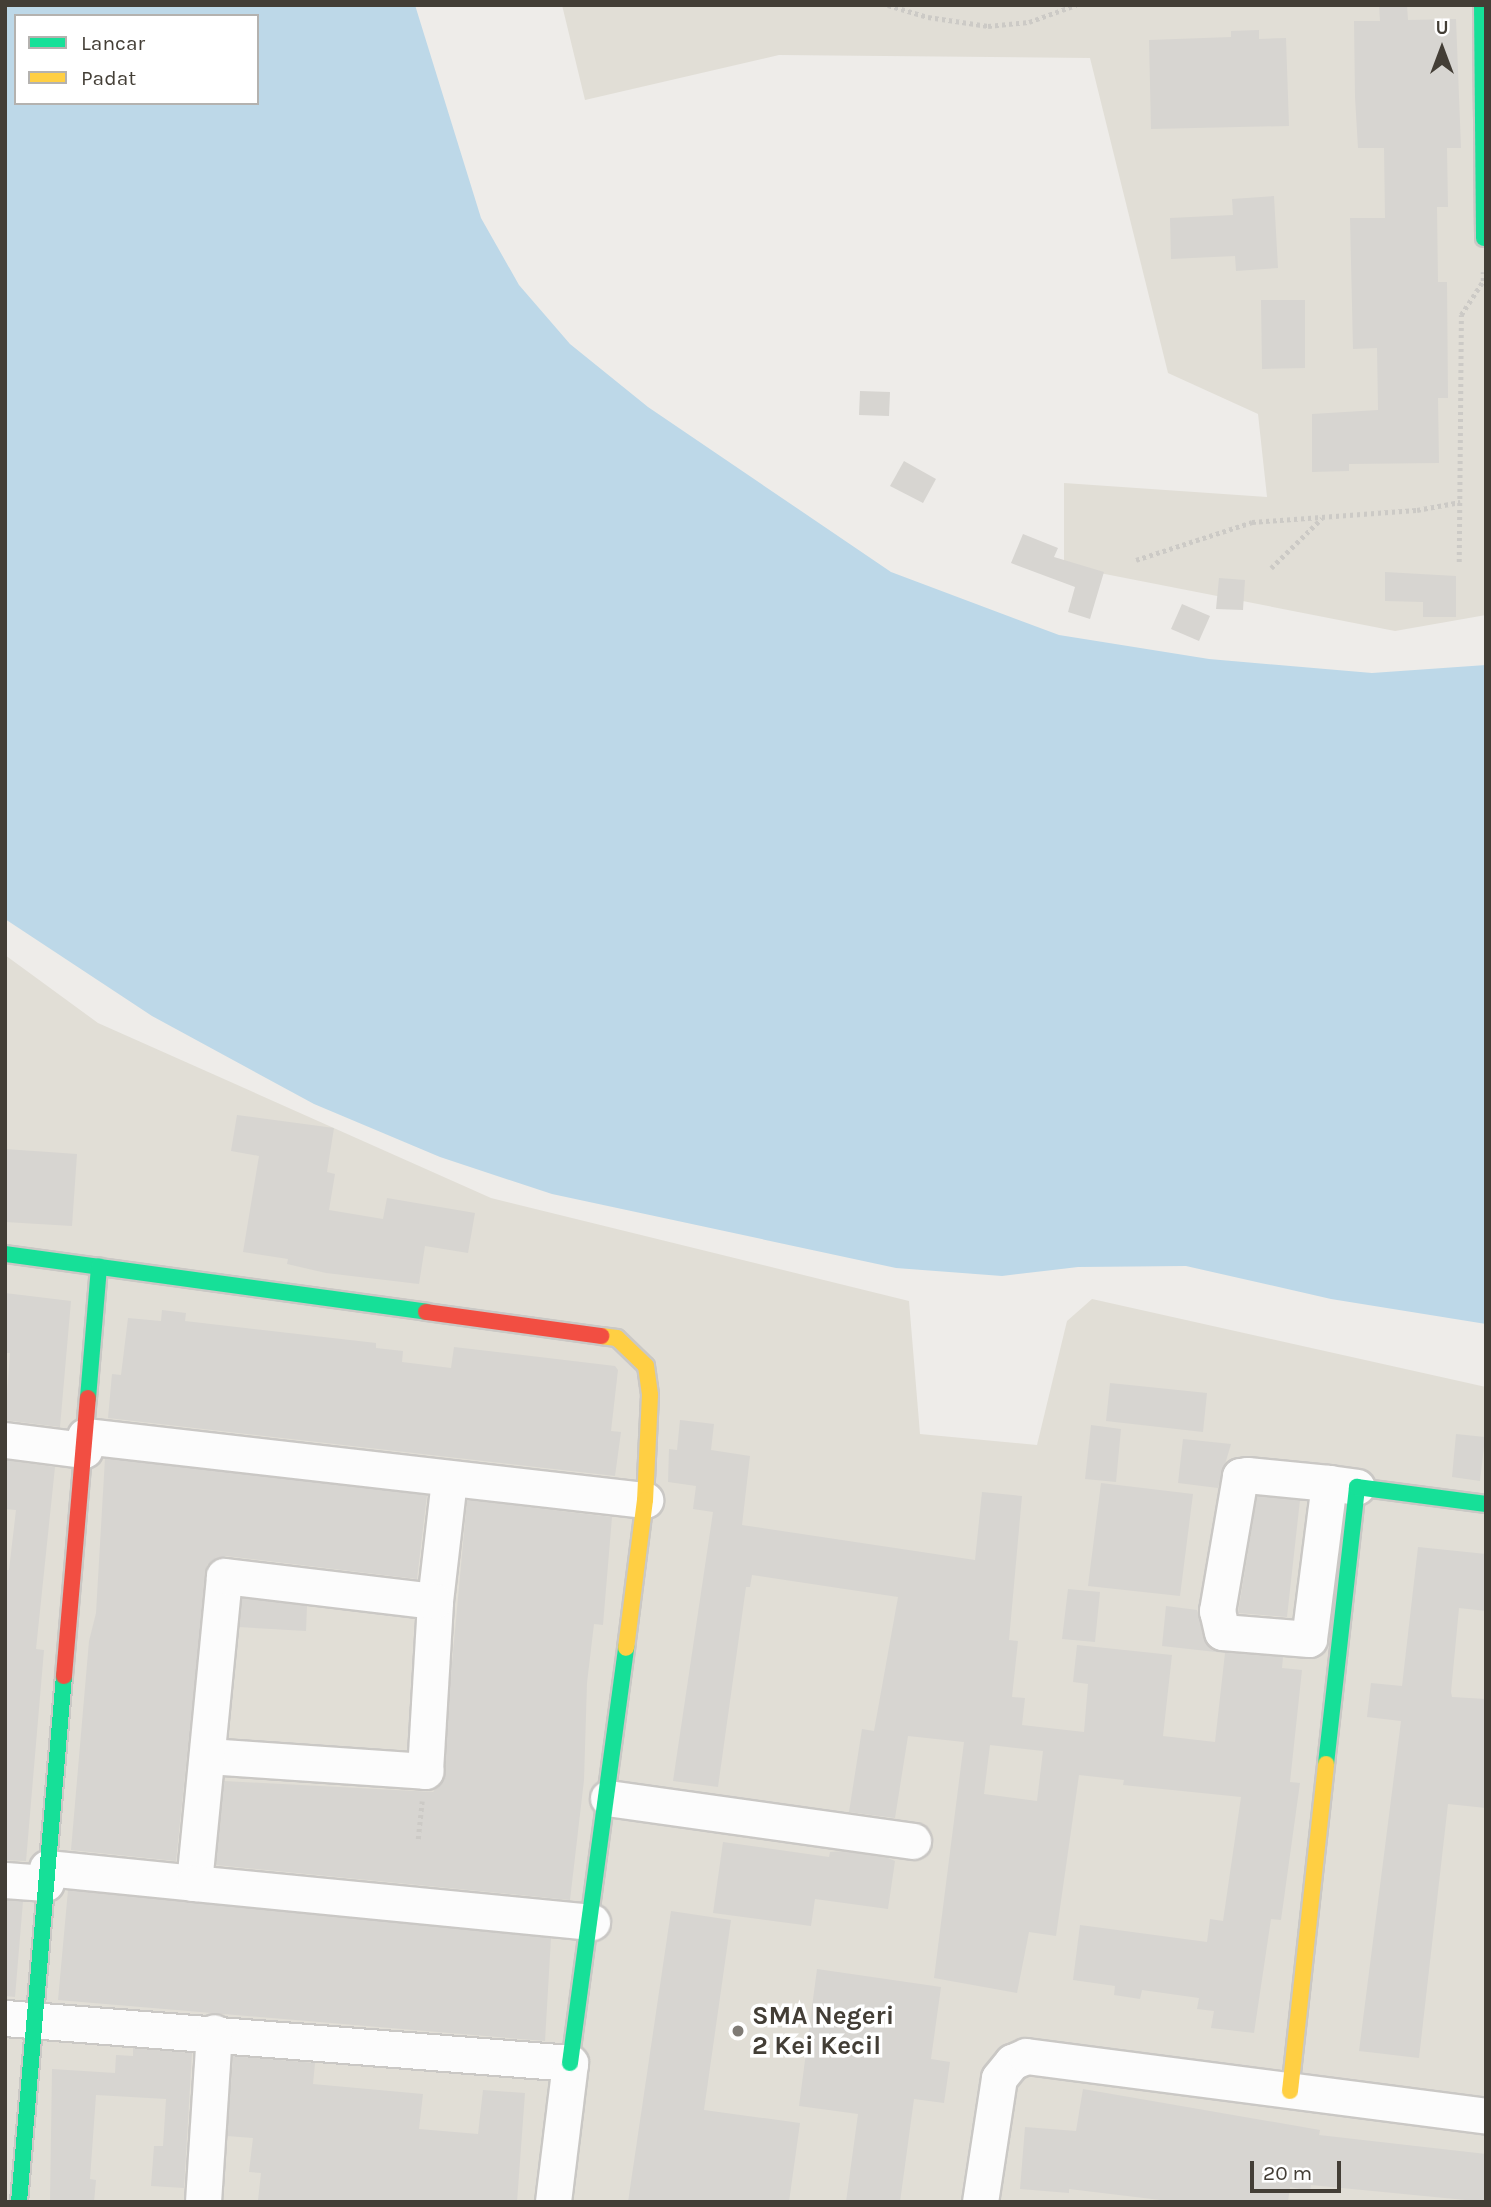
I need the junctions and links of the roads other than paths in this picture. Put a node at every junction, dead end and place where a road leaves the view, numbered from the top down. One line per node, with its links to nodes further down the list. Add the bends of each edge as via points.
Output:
1 (1482, 5): 2 (street)
2 (1484, 238)
3 (5, 1254): 4 (street)
4 (99, 1266): 6 (street); 9 (street, via 617,1338 646,1366 650,1395)
5 (5, 1440): 6 (street)
6 (85, 1443): 7 (street); 15 (street)
7 (449, 1480): 9 (street); 11 (street)
8 (1343, 1485): 8 (street, via 1240,1476 1217,1611 1222,1632 1310,1639); 10 (street); 22 (street)
9 (645, 1500): 13 (street)
10 (1486, 1504)
11 (435, 1601): 12 (street, via 425,1771); 12 (street, via 225,1576)
12 (207, 1756): 17 (street)
13 (608, 1797): 14 (street); 18 (street)
14 (913, 1841)
15 (46, 1875): 16 (street); 17 (street); 19 (street)
16 (5, 1880)
17 (194, 1883): 18 (street)
18 (592, 1922): 21 (street)
19 (20, 2019): 20 (street); 24 (street)
20 (214, 2032): 21 (street); 25 (street)
21 (570, 2063): 26 (street)
22 (1290, 2091): 23 (street); 27 (street, via 1026,2056 1012,2062 999,2078)
23 (1486, 2116)
24 (14, 2194)
25 (203, 2202)
26 (552, 2202)
27 (980, 2202)

